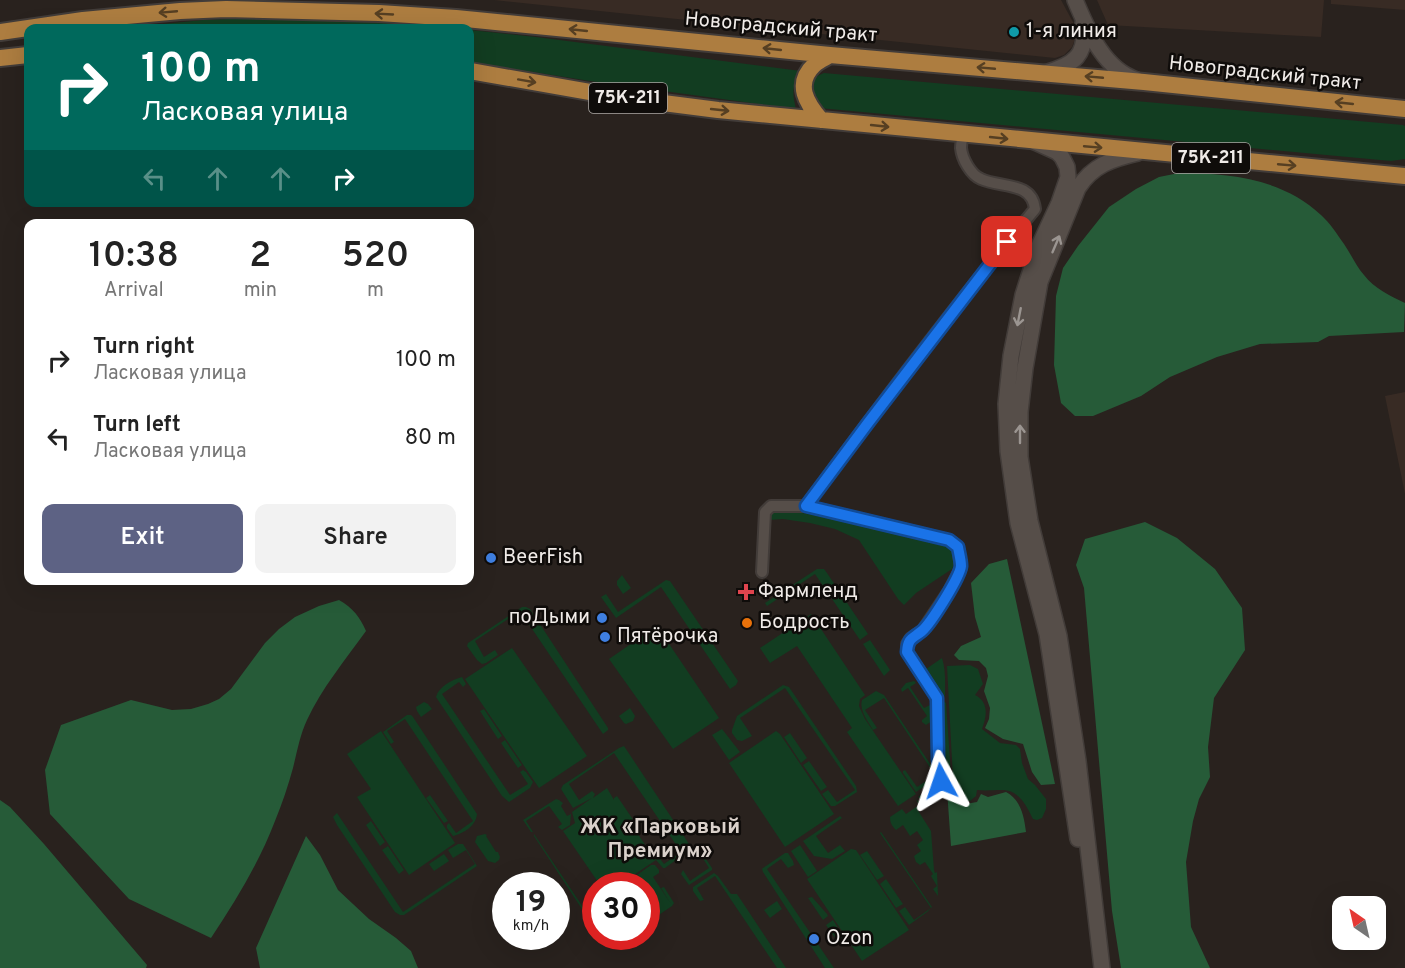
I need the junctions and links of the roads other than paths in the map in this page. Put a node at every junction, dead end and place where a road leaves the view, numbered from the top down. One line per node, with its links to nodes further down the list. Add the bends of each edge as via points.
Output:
1 (1075, 0): 2 (main road)
2 (1082, 18): 10 (main road, via 1083,49 1062,68); 11 (main road, via 1106,59 1129,78)
3 (55, 24): 7 (main road, Новоградский тракт, one-way to 3, via 379,13 226,9)
4 (24, 29): 5 (main road, Новоградский тракт, one-way to 5)
5 (0, 32)
6 (24, 55): 8 (main road)
7 (830, 55): 10 (main road, Новоградский тракт, one-way to 7); 13 (main road, via 813,65 805,79 804,94)
8 (0, 58)
9 (474, 72): 13 (main road, 75К-211, one-way to 13, via 624,98)
10 (1045, 73): 11 (main road, Новоградский тракт, one-way to 10)
11 (1144, 82): 12 (main road, Новоградский тракт, one-way to 11)
12 (1404, 110)
13 (821, 120): 14 (main road, 75К-211, one-way to 14)
14 (963, 134): 15 (main road, 75К-211, one-way to 15); 20 (street, via 962,153 972,171 980,179 1030,195 1035,209)
15 (1035, 142): 16 (main road, 75К-211, one-way to 16); 23 (main road, one-way to 23, via 1062,157 1068,177 1023,295 1006,404 1008,451 1018,523 1047,634)
16 (1144, 152): 18 (main road, 75К-211, one-way to 18); 24 (main road, one-way to 16, via 1059,636 1028,510 1020,457 1020,412 1040,282 1078,188 1114,158)
17 (1405, 169): 18 (main road)
18 (1388, 175): 19 (main road, 75К-211)
19 (1405, 176)
20 (806, 506): 21 (street, via 771,506 765,512); 22 (street, via 949,540 958,547 961,568 943,602 923,630 907,644 907,652 936,695)
21 (762, 572)
22 (941, 781)
23 (1093, 968)
24 (1102, 968)

